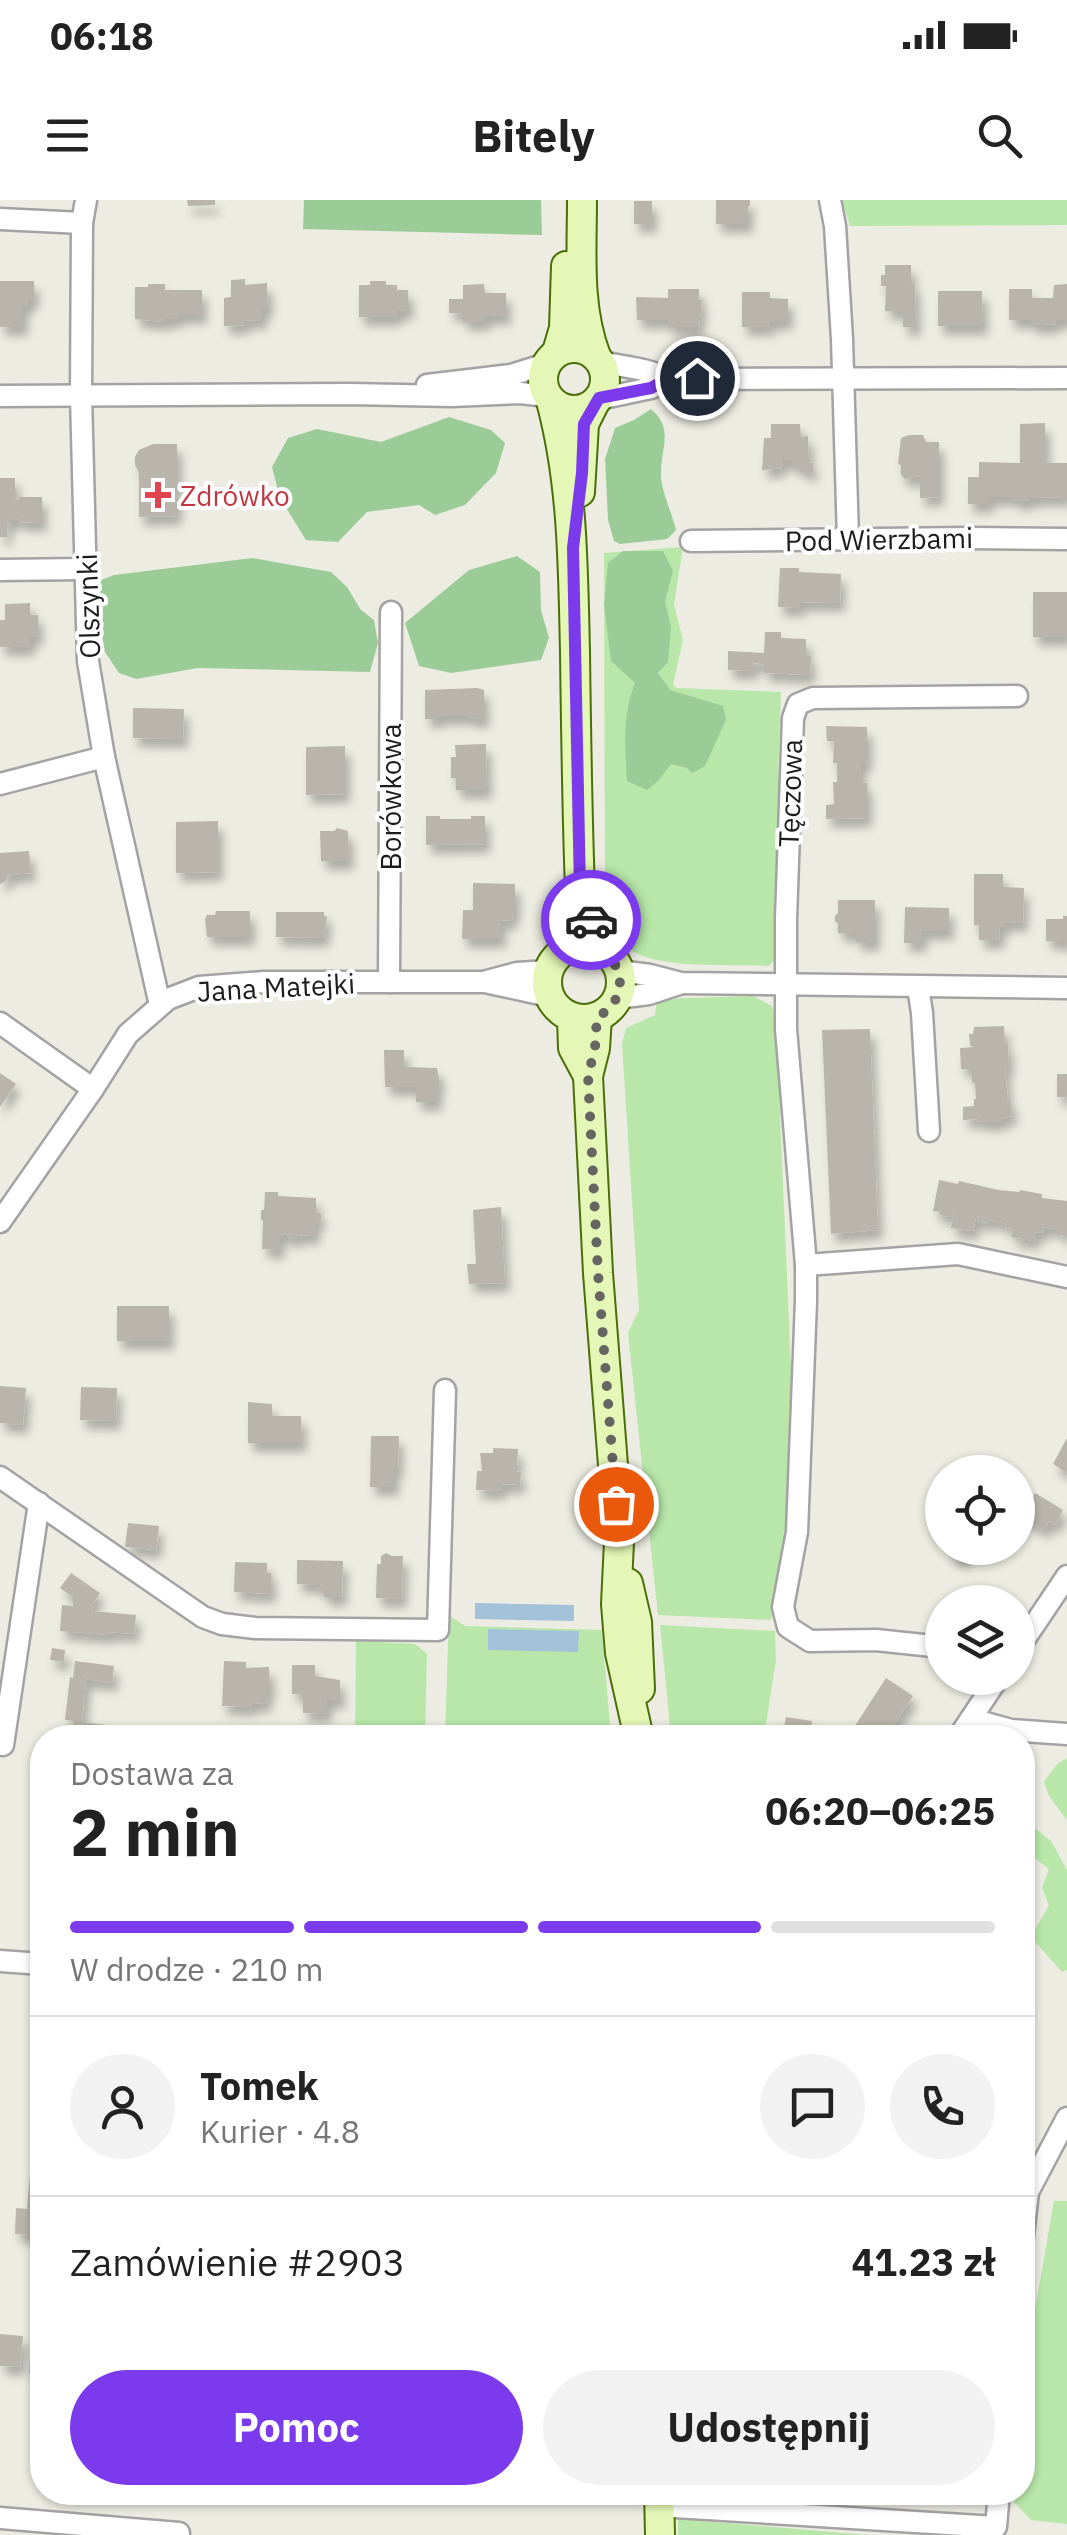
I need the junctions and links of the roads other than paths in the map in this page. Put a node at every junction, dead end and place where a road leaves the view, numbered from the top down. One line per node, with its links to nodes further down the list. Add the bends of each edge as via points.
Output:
1 (86, 200): 6 (street, Olszynki)
2 (569, 200): 7 (street, via 564,328)
3 (582, 200): 8 (street, via 586,330)
4 (830, 200): 9 (street)
5 (0, 220): 6 (street)
6 (82, 224): 14 (street, Olszynki)
7 (552, 358): 8 (street, via 574,348); 12 (street, via 496,377); 15 (street, via 542,378)
8 (598, 359): 11 (street); 16 (street, via 606,380)
9 (844, 378): 10 (street); 11 (street); 18 (street)
10 (1067, 378)
11 (667, 379): 16 (street)
12 (350, 394): 14 (street); 15 (street)
13 (0, 396): 14 (street)
14 (81, 396): 21 (street, Olszynki)
15 (549, 398): 16 (street, via 573,410); 20 (street)
16 (596, 401): 20 (street, via 584,424)
17 (1067, 539): 18 (street, Pod Wierzbami)
18 (848, 540): 19 (street, Pod Wierzbami)
19 (692, 541)
20 (573, 548): 27 (street)
21 (85, 568): 22 (street); 25 (street, Olszynki, via 88,661)
22 (0, 570)
23 (390, 612): 30 (street, Borówkowa)
24 (1016, 696): 31 (street, Tęczowa, via 812,698 798,704)
25 (104, 757): 26 (street); 36 (street, Olszynki)
26 (0, 784)
27 (580, 890): 28 (street); 29 (street)
28 (597, 948): 29 (street); 35 (street, via 607,953)
29 (568, 949): 32 (street, via 556,958)
30 (389, 982): 32 (street, Jana Matejki, via 486,982 517,973); 36 (street, Jana Matejki, via 199,987)
31 (787, 983): 33 (street); 35 (street, via 681,983); 41 (street)
32 (549, 984): 35 (street, via 554,1006)
33 (918, 987): 34 (street); 39 (street)
34 (1067, 988)
35 (601, 1001): 51 (street, via 573,1048 588,1076 619,1542 637,1622)
36 (160, 1005): 38 (street, Jana Matejki, via 128,1034)
37 (0, 1024): 38 (street)
38 (93, 1089): 40 (street, Jana Matejki)
39 (929, 1131)
40 (0, 1222)
41 (806, 1265): 42 (street, via 958,1254); 48 (street, via 797,1532 783,1606 788,1627 810,1640)
42 (1067, 1277)
43 (445, 1390): 45 (street, via 438,1630 222,1624)
44 (0, 1477): 45 (street)
45 (38, 1503): 56 (street)
46 (1067, 1576): 47 (street)
47 (1035, 1624)
48 (925, 1646)
49 (987, 1695): 50 (street)
50 (970, 1720): 52 (street); 53 (street)
51 (640, 1725)
52 (967, 1725)
53 (991, 1725)
54 (1035, 1732): 55 (street)
55 (1067, 1734)
56 (3, 1745)
57 (0, 1961): 58 (street)
58 (30, 1963)
59 (1067, 2118): 60 (street)
60 (1035, 2179)
61 (659, 2505): 67 (street)
62 (810, 2505): 63 (street, via 996,2527)
63 (998, 2505)
64 (0, 2518): 65 (street)
65 (50, 2529): 66 (street)
66 (179, 2533)
67 (660, 2535)

